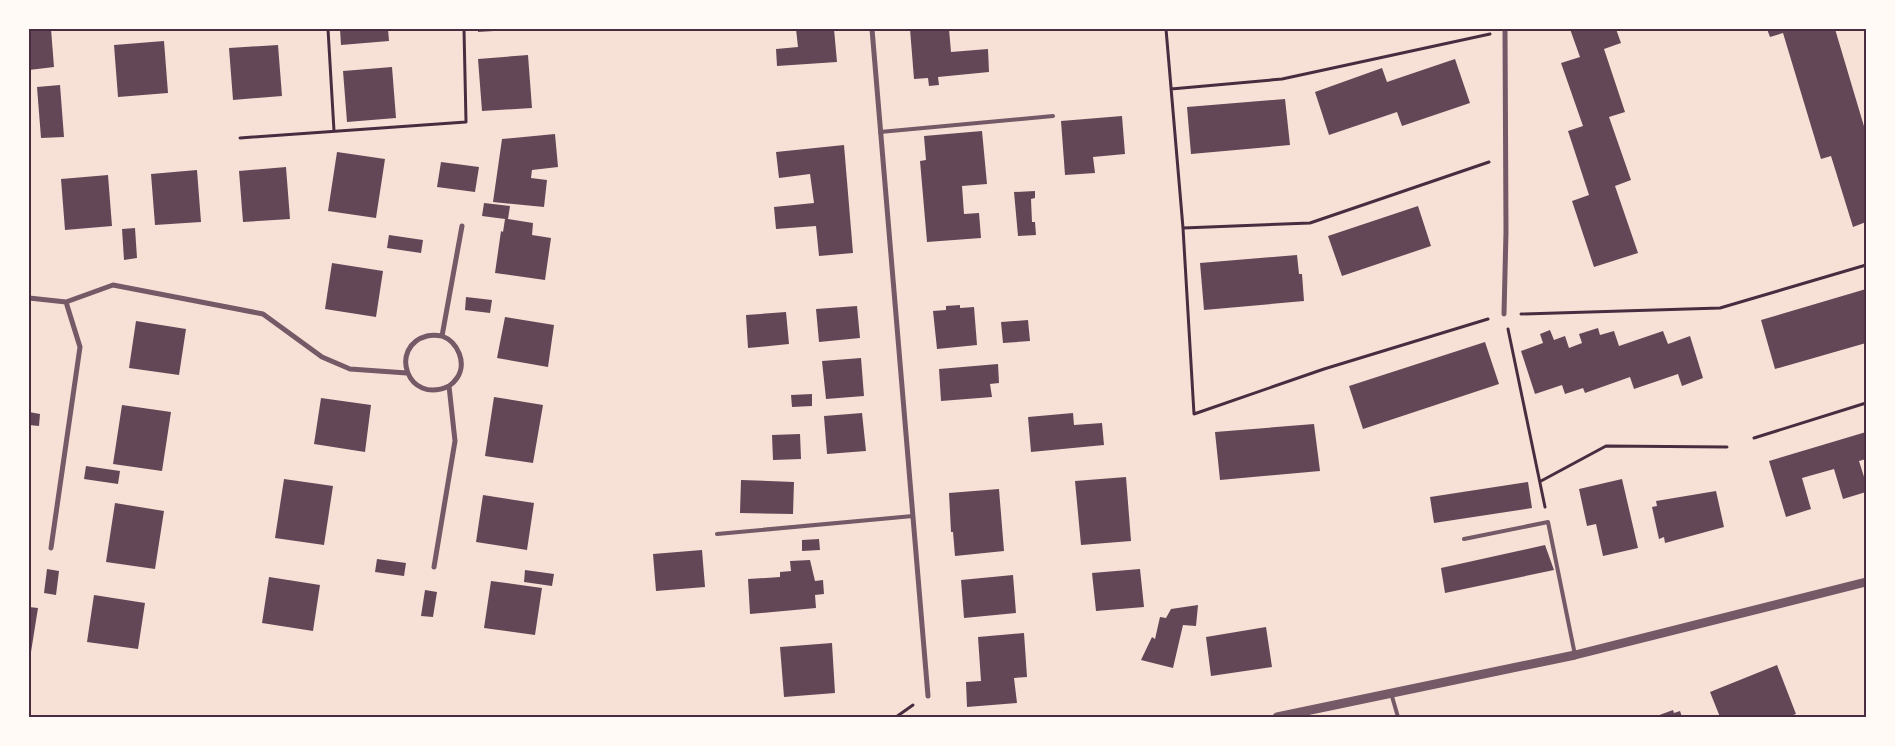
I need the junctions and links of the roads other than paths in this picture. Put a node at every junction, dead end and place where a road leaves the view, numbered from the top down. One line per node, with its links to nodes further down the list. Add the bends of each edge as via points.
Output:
1 (872, 29): 4 (street)
2 (1505, 30): 8 (street)
3 (1053, 116): 4 (lane)
4 (880, 132): 12 (street)
5 (462, 226): 9 (street)
6 (29, 298): 7 (street)
7 (66, 302): 10 (street, via 113,285 263,314 322,357 350,369); 15 (street, via 80,347)
8 (1504, 314)
9 (442, 336): 10 (street, via 422,337 413,344 407,352); 11 (street, via 460,353 462,365 458,377)
10 (407, 373): 11 (street, via 420,388 430,391)
11 (449, 386): 16 (street, via 455,441)
12 (913, 516): 13 (lane); 20 (street)
13 (717, 534)
14 (1464, 539): 18 (lane, via 1548,522)
15 (50, 548)
16 (434, 567)
17 (1866, 582): 18 (street)
18 (1575, 655): 19 (street)
19 (1391, 693): 21 (street); 22 (lane)
20 (928, 696)
21 (1277, 717)
22 (1398, 717)

